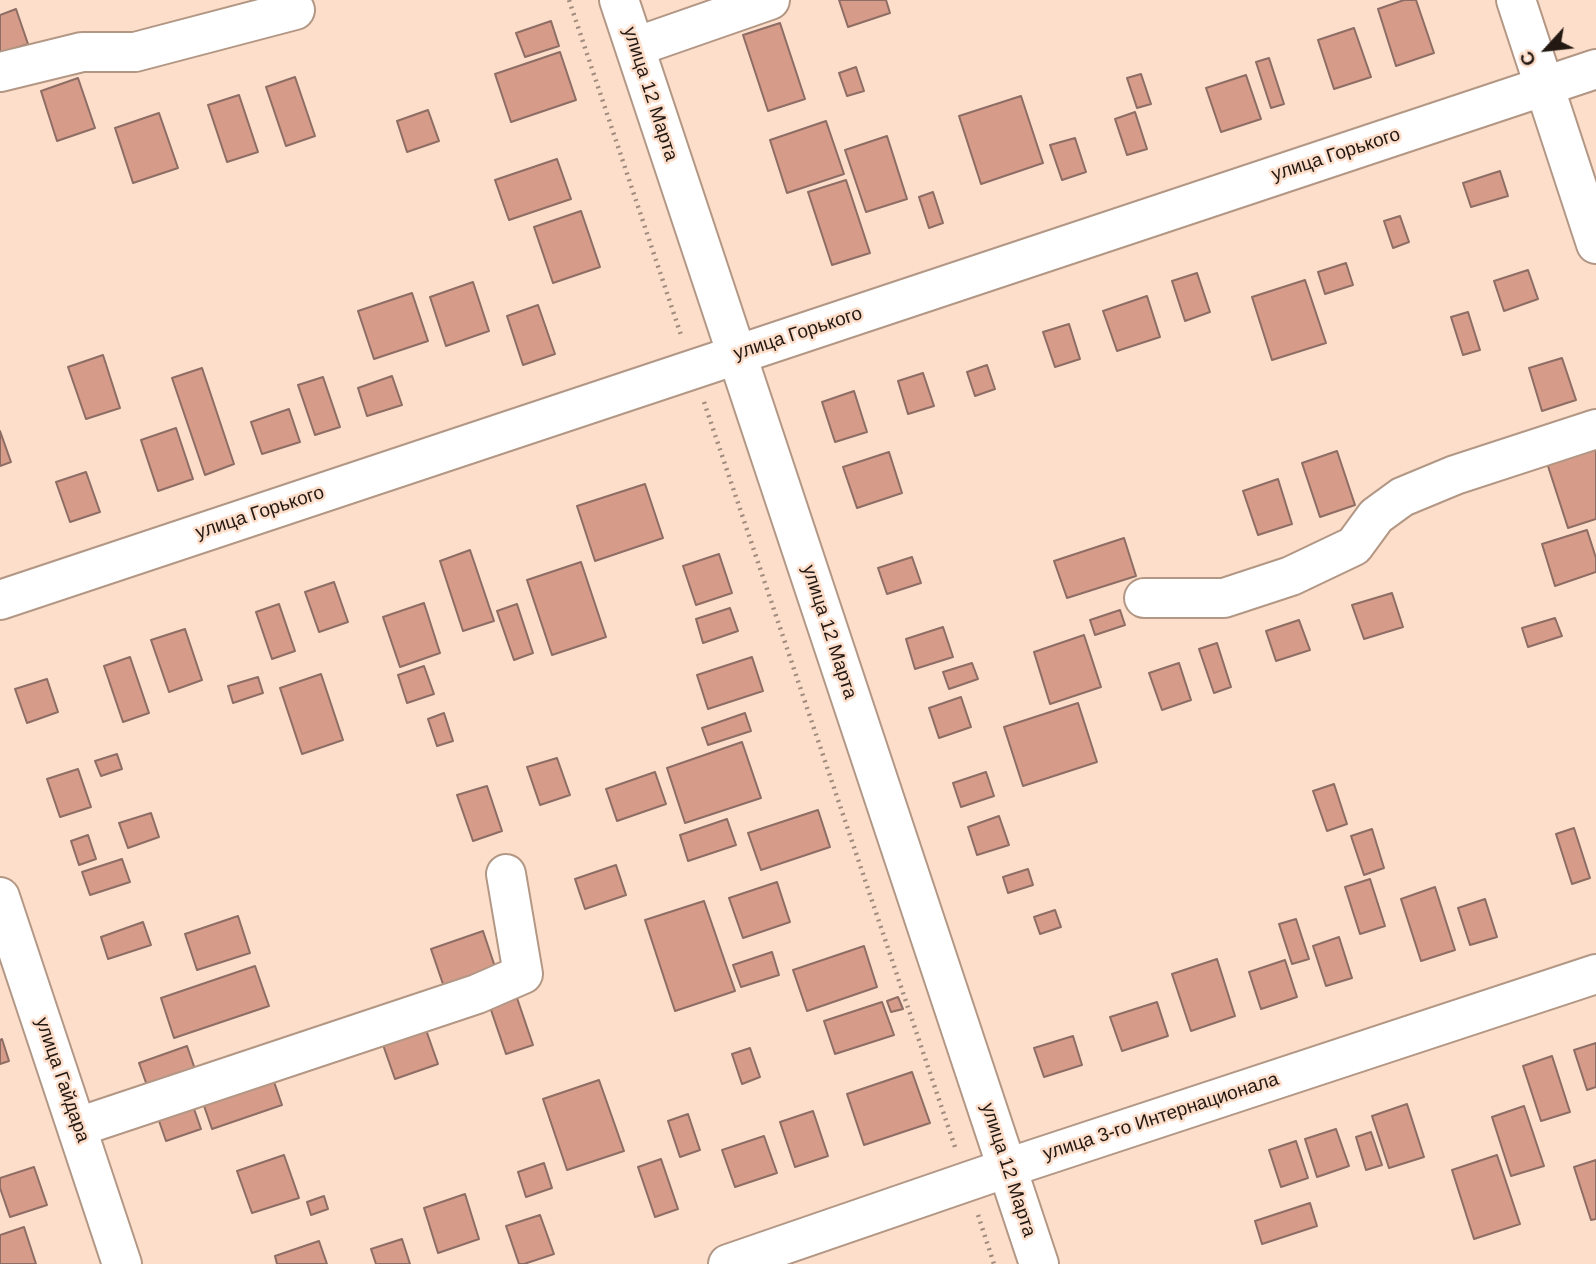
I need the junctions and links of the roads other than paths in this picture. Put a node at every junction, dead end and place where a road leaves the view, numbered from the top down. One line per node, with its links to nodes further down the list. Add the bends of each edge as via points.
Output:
1 (619, 0): 5 (street, улица 12 Марта)
2 (770, 0): 5 (street)
3 (1516, 0): 8 (street)
4 (295, 10): 7 (street, via 135,52 82,52)
5 (635, 47): 10 (street, улица 12 Марта)
6 (1596, 69): 8 (street, улица Горького)
7 (0, 72)
8 (1545, 85): 9 (street); 10 (street, улица Горького)
9 (1596, 244)
10 (736, 355): 13 (street, улица Горького); 18 (street, улица 12 Марта)
11 (1596, 429): 12 (street, via 1402,497 1376,516 1354,546 1291,576 1224,598)
12 (1144, 598)
13 (0, 600)
14 (506, 874): 17 (street, via 523,974 477,994)
15 (0, 897): 17 (street, улица Гайдара)
16 (1596, 974): 18 (street, улица 3-го Интернационала)
17 (78, 1127): 19 (street, улица Гайдара)
18 (1007, 1168): 20 (street, улица 3-го Интернационала); 21 (street, улица 12 Марта)
19 (122, 1264)
20 (728, 1264)
21 (1039, 1264)

